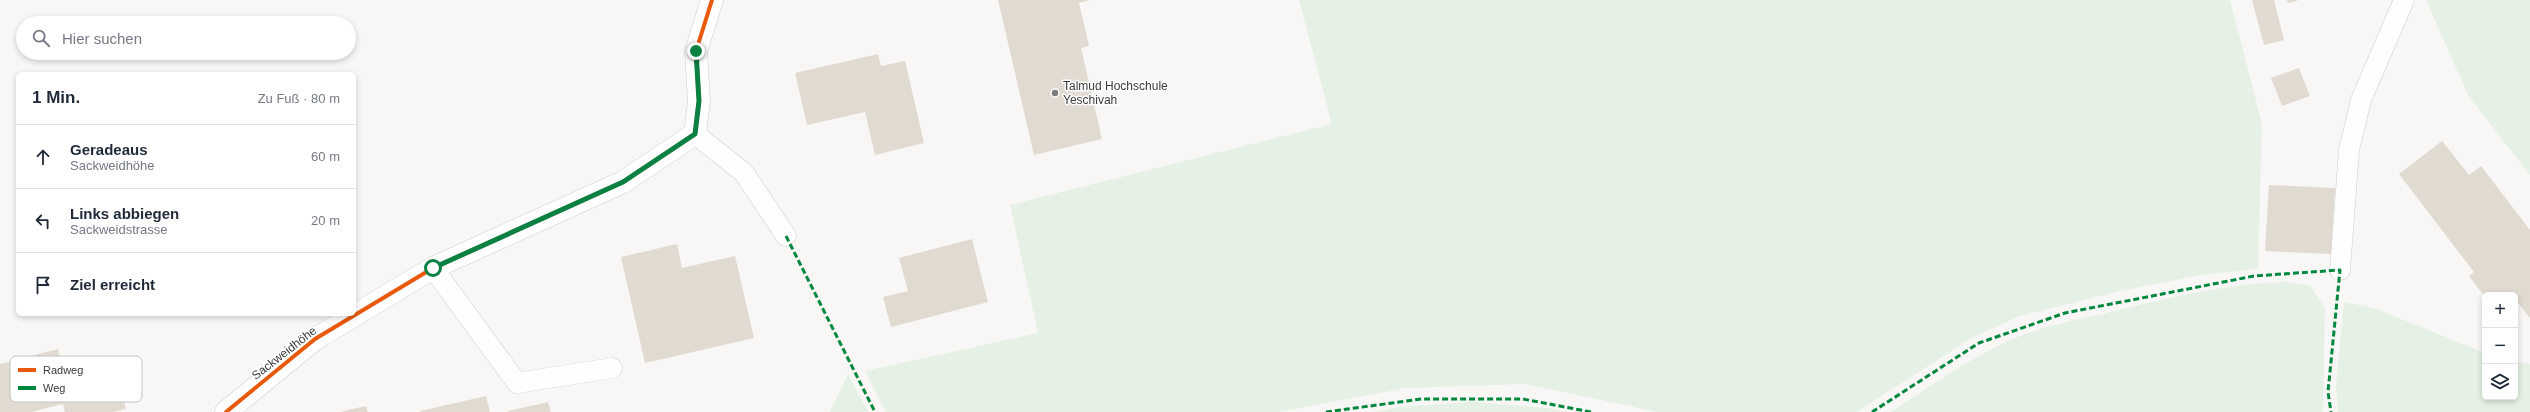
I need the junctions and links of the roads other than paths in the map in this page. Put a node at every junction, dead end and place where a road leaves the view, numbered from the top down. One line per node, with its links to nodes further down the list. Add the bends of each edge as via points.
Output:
1 (712, 0): 3 (street, via 696,51 699,101)
2 (2404, 0): 6 (lane, via 2375,64 2349,150)
3 (695, 134): 4 (lane, via 744,173); 5 (street, Sackweidhöhe, via 623,182)
4 (786, 236)
5 (433, 268): 7 (street, Sackweidhöhe); 9 (lane, via 517,383)
6 (2340, 270)
7 (356, 314)
8 (353, 316): 10 (street, Sackweidhöhe, via 315,339)
9 (612, 368)
10 (226, 412)

